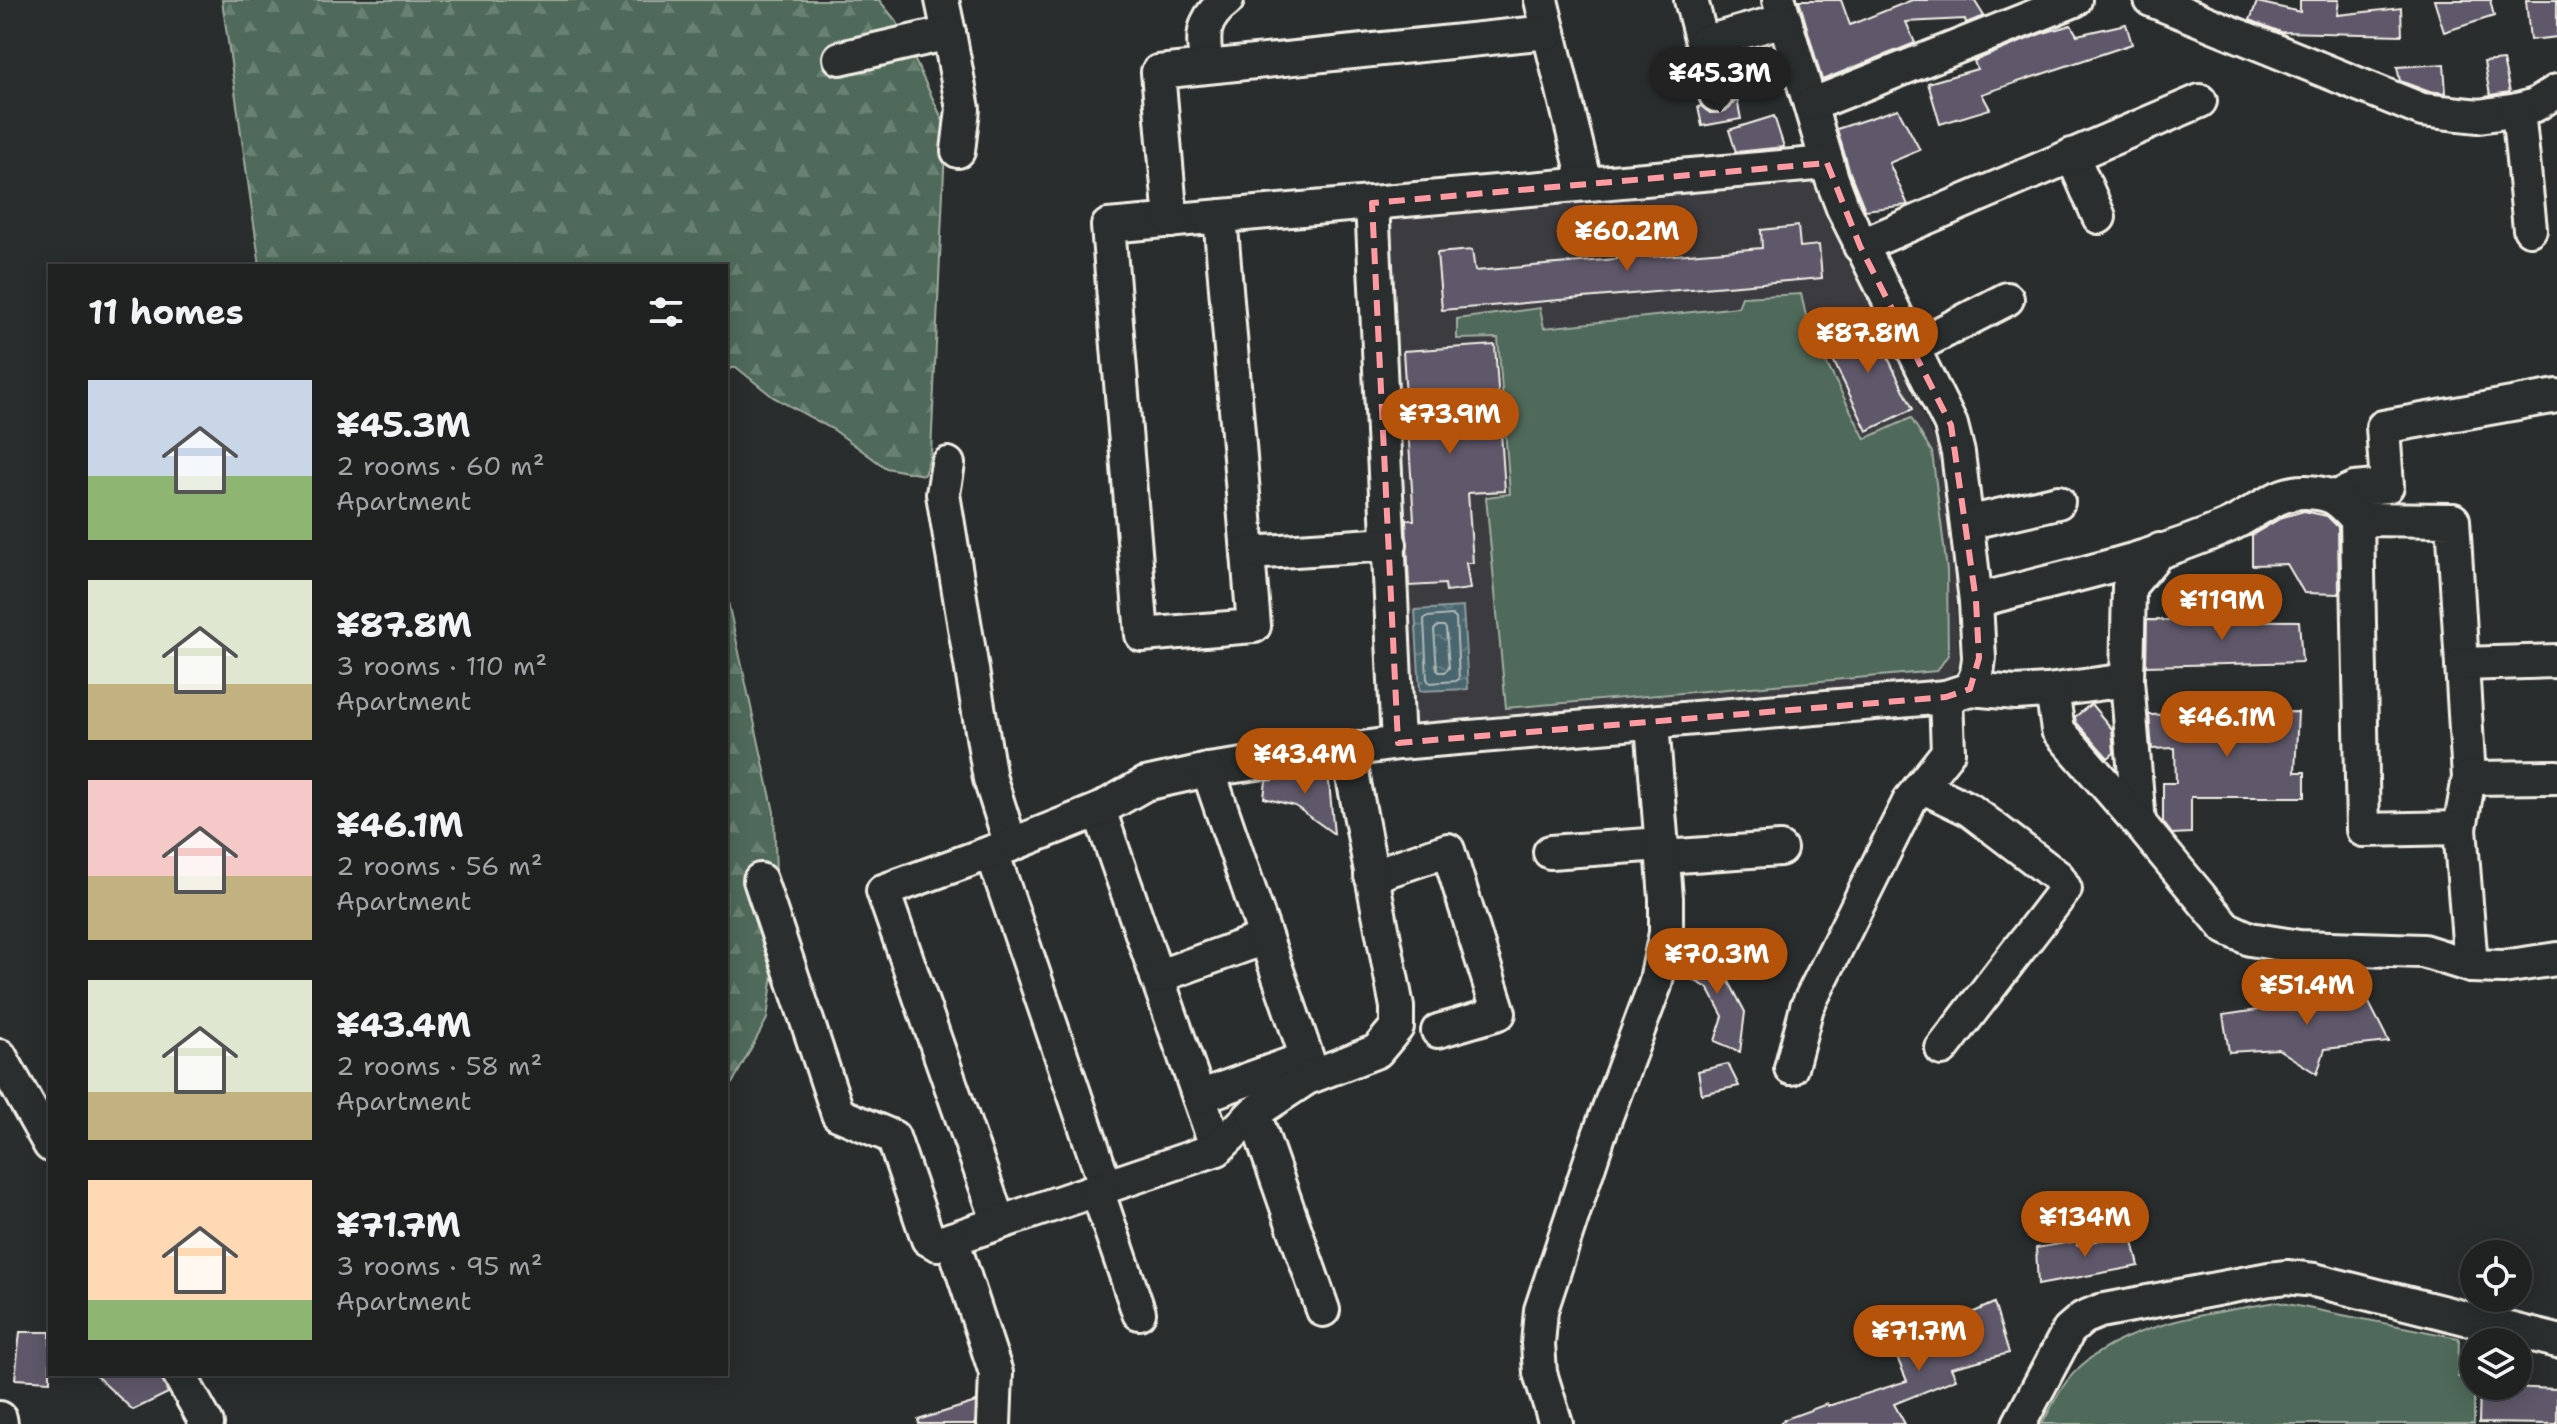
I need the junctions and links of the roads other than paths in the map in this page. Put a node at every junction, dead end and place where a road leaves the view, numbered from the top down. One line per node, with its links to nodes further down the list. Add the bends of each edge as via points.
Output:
1 (942, 0): 9 (street)
2 (1227, 0): 12 (street, via 1201,35)
3 (1541, 0): 8 (street)
4 (1691, 0): 10 (street)
5 (2075, 0): 16 (street)
6 (2151, 0): 17 (street, via 2422,110 2479,116)
7 (1782, 10): 10 (street); 16 (street)
8 (1549, 32): 12 (street); 21 (street)
9 (949, 33): 11 (street); 18 (street, via 963,109)
10 (1703, 43): 14 (street)
11 (840, 58)
12 (1207, 66): 25 (street, via 1158,72)
13 (2557, 91): 17 (street)
14 (1716, 95)
15 (2200, 101): 19 (street)
16 (1811, 105): 20 (street)
17 (2518, 110): 26 (street)
18 (958, 151)
19 (2072, 155): 24 (street); 27 (street)
20 (1827, 163): 21 (street); 27 (street)
21 (1586, 184): 22 (street)
22 (1372, 203): 23 (street); 35 (street)
23 (1220, 216): 25 (street); 37 (street)
24 (2099, 217)
25 (1171, 221): 37 (street, via 1108,226 1142,635 1254,626)
26 (2530, 229)
27 (1860, 246): 29 (street)
28 (2007, 299): 29 (street)
29 (1912, 348): 34 (street, via 1951,425)
30 (2557, 396): 33 (street, via 2383,427 2387,486 2354,489)
31 (948, 464): 54 (street, via 943,494)
32 (2058, 502): 34 (street)
33 (2346, 508): 36 (street, via 2305,492 2285,495 2229,525); 40 (street, via 2453,520); 53 (street, via 2363,830)
34 (1967, 523): 38 (street)
35 (1390, 544): 37 (street); 45 (street)
36 (2160, 550): 38 (street); 41 (street, via 2129,587)
37 (1248, 553)
38 (1976, 601): 43 (street, via 1977,674)
39 (2557, 661): 40 (street)
40 (2462, 664): 49 (street)
41 (2127, 680): 42 (street); 52 (street)
42 (2047, 691): 43 (street); 52 (street, via 2053,697 2058,730)
43 (1958, 693): 44 (street); 50 (street, via 1948,752)
44 (1652, 723): 45 (street); 56 (street)
45 (1398, 743): 46 (street)
46 (1348, 751): 47 (street); 58 (street)
47 (1208, 770): 51 (street, via 1145,784); 60 (street)
48 (2557, 777): 49 (street)
49 (2469, 778): 53 (street)
50 (1921, 786): 65 (street, via 1970,810 2058,877 2065,889); 67 (street, via 1807,1007)
51 (1099, 810): 54 (street); 63 (street)
52 (2139, 823): 62 (street, via 2226,928 2250,939 2299,947 2423,951)
53 (2460, 828): 62 (street)
54 (1001, 848): 72 (street); 73 (street, via 883,891)
55 (1780, 849): 56 (street)
56 (1663, 851): 57 (street); 83 (street, via 1666,933 1655,985 1541,1310 1540,1373)
57 (1550, 852)
58 (1371, 876): 64 (street, via 1448,850 1499,1013); 69 (street, via 1397,1027 1377,1051 1307,1078)
59 (760, 880): 74 (street, via 838,1114 893,1137 928,1239 937,1244)
60 (1265, 938): 63 (street); 68 (street, via 1307,1058)
61 (2557, 959): 62 (street)
62 (2471, 966)
63 (1157, 977): 68 (street)
64 (1438, 1031)
65 (1942, 1049)
66 (0, 1056): 70 (street)
67 (1791, 1068)
68 (1199, 1097): 71 (street)
69 (1254, 1113): 71 (street); 75 (street)
70 (48, 1141)
71 (1217, 1149): 72 (street)
72 (1102, 1188): 73 (street); 76 (street)
73 (999, 1223): 74 (street)
74 (952, 1239): 82 (street, via 996,1373)
75 (1323, 1310)
76 (1139, 1313)
77 (2557, 1341): 84 (street, via 2314,1280 2269,1279 2083,1318 2069,1330)
78 (180, 1376): 81 (street)
79 (0, 1418): 80 (street)
80 (1, 1424)
81 (207, 1424)
82 (994, 1424)
83 (1556, 1424)
84 (2019, 1424)

